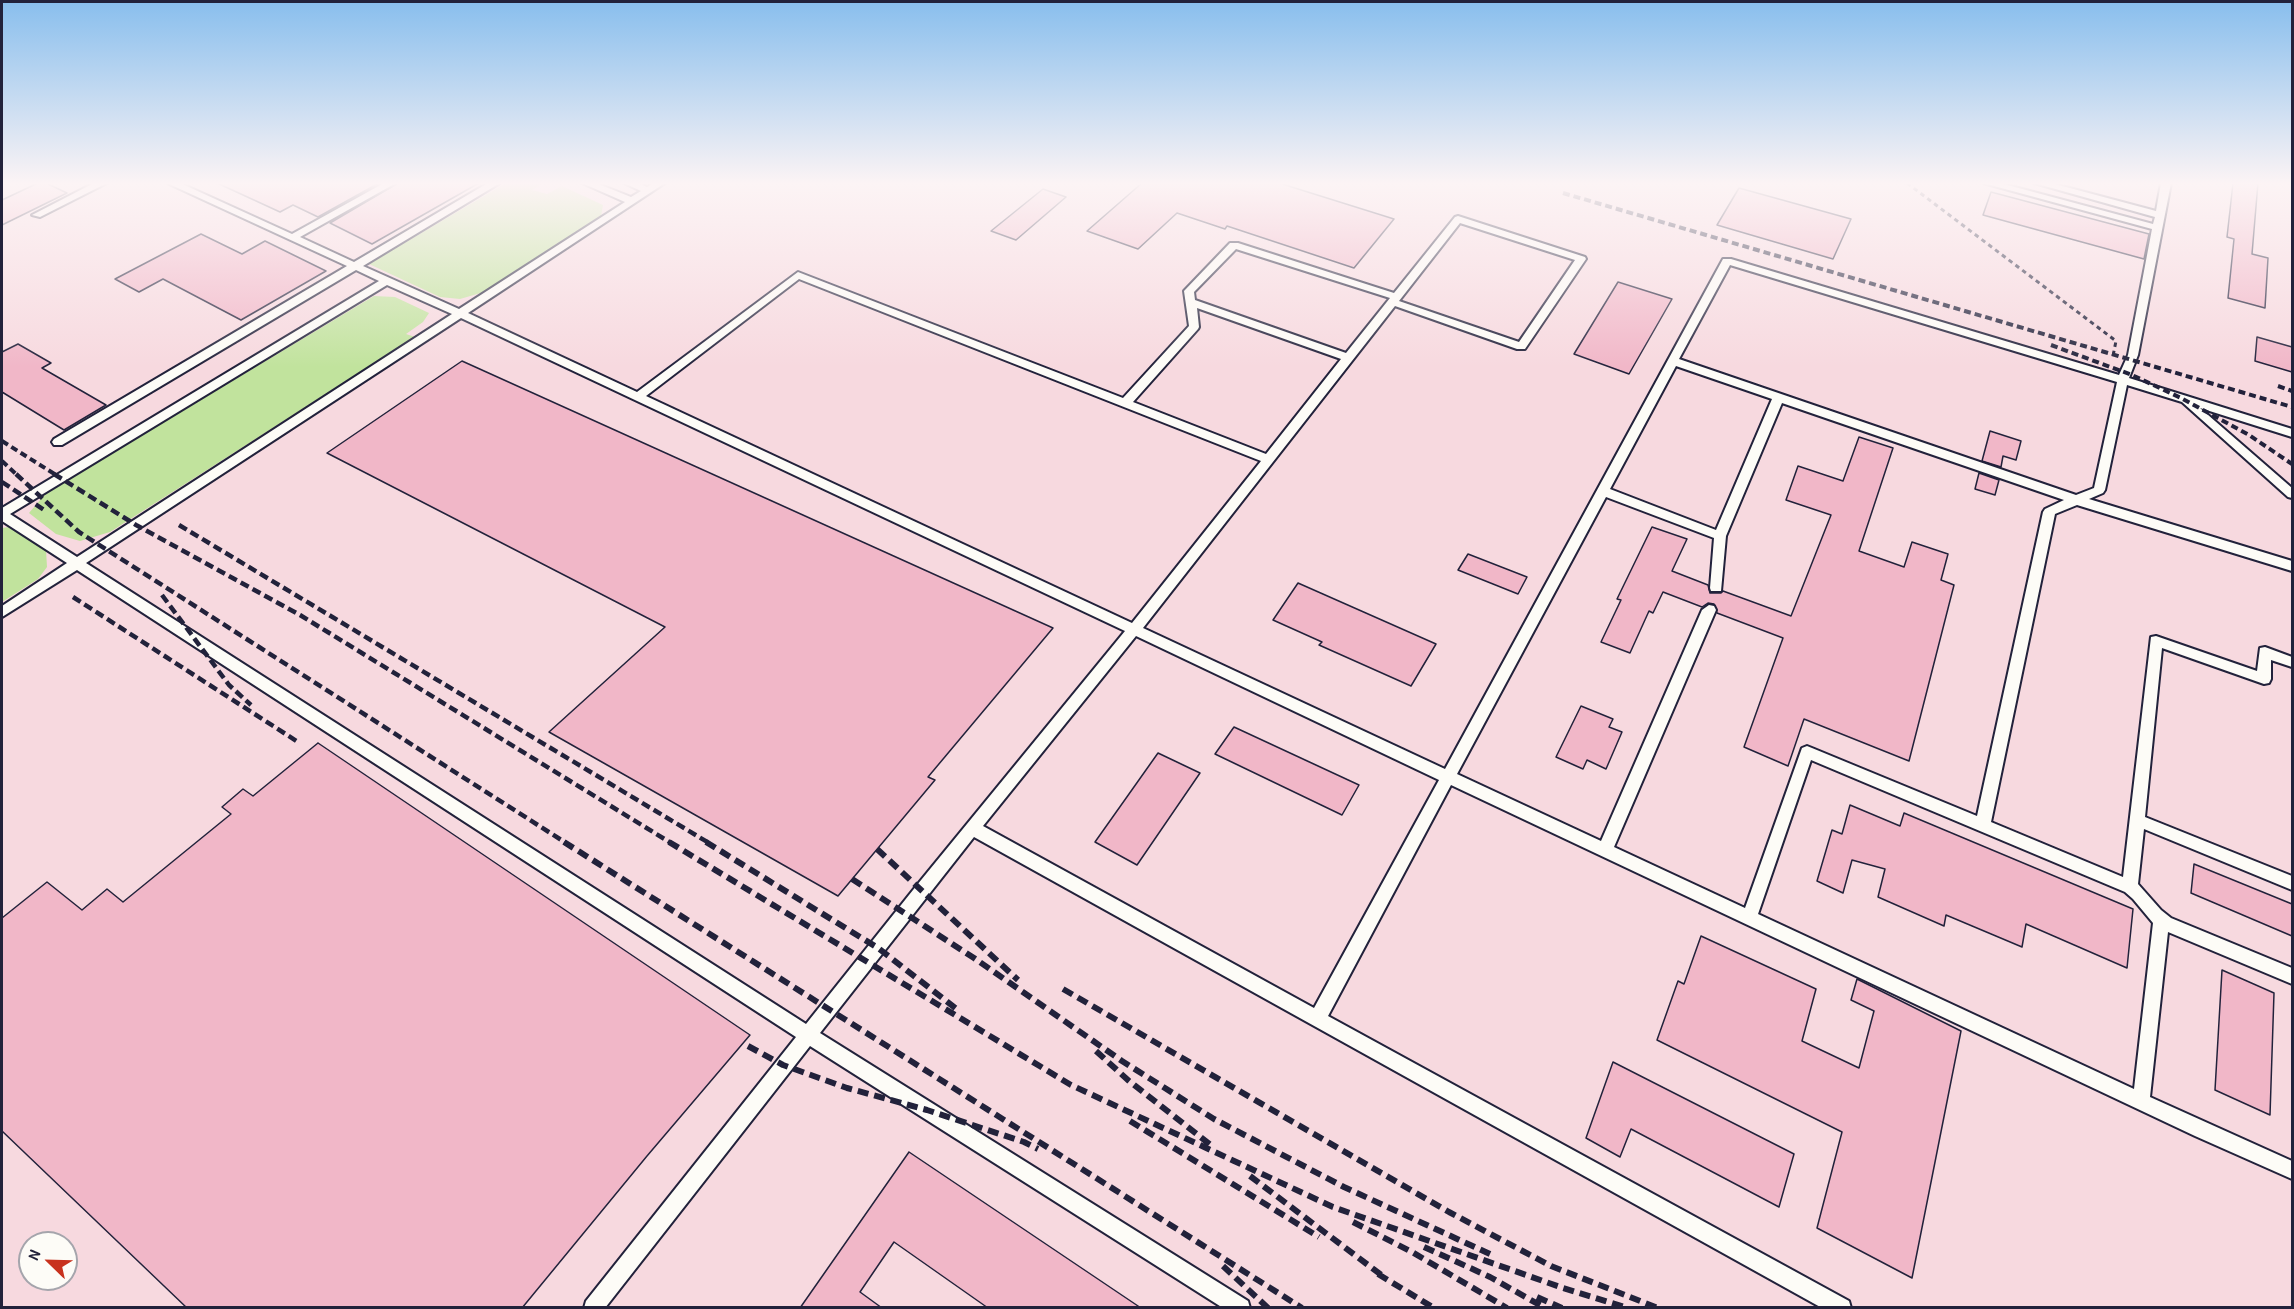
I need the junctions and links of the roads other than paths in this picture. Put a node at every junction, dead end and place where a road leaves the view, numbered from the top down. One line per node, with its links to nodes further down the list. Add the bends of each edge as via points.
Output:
1 (305, 244): 7 (lane)
2 (392, 244): 7 (lane)
3 (567, 244): 11 (lane)
4 (1438, 244): 9 (lane)
5 (1535, 244): 9 (lane, via 1581,259 1521,347)
6 (2155, 244): 14 (lane, via 2133,355)
7 (354, 267): 8 (lane); 20 (lane)
8 (386, 281): 11 (lane); 25 (lane)
9 (1394, 300): 10 (lane, via 1234,245 1189,291); 12 (lane)
10 (1191, 302): 12 (lane); 18 (lane, via 1194,327)
11 (461, 314): 15 (lane); 27 (lane)
12 (1349, 358): 21 (lane)
13 (1673, 361): 14 (lane, via 1727,261); 16 (lane); 22 (lane)
14 (2123, 380): 17 (lane); 24 (lane, via 2098,490)
15 (637, 397): 18 (lane, via 798,275); 32 (lane)
16 (1778, 398): 24 (lane); 26 (lane)
17 (2181, 398): 19 (lane); 23 (lane)
18 (1125, 402): 21 (lane)
19 (2292, 433)
20 (58, 442)
21 (1268, 459): 32 (lane)
22 (1603, 491): 26 (lane); 34 (lane)
23 (2292, 494)
24 (2076, 501): 28 (lane); 36 (lane, via 2049,512)
25 (2, 514): 27 (lane)
26 (1720, 536): 29 (lane)
27 (76, 563): 31 (lane); 45 (lane)
28 (2292, 566)
29 (1716, 588)
30 (1709, 610): 38 (lane)
31 (2, 612)
32 (1134, 629): 34 (lane); 37 (lane)
33 (2292, 662): 35 (lane, via 2265,652 2264,679 2157,640)
34 (1448, 777): 38 (lane); 44 (lane)
35 (2137, 820): 39 (lane); 40 (lane)
36 (1983, 825): 40 (lane); 41 (lane, via 1807,752)
37 (972, 828): 44 (lane); 45 (lane)
38 (1605, 850): 41 (lane)
39 (2292, 883)
40 (2130, 887): 42 (lane)
41 (1749, 918): 46 (lane)
42 (2161, 920): 43 (lane); 46 (lane)
43 (2292, 976)
44 (1317, 1018): 50 (lane)
45 (807, 1035): 48 (lane); 49 (lane)
46 (2140, 1101): 47 (lane)
47 (2292, 1170)
48 (592, 1308)
49 (1240, 1308)
50 (1842, 1308)

